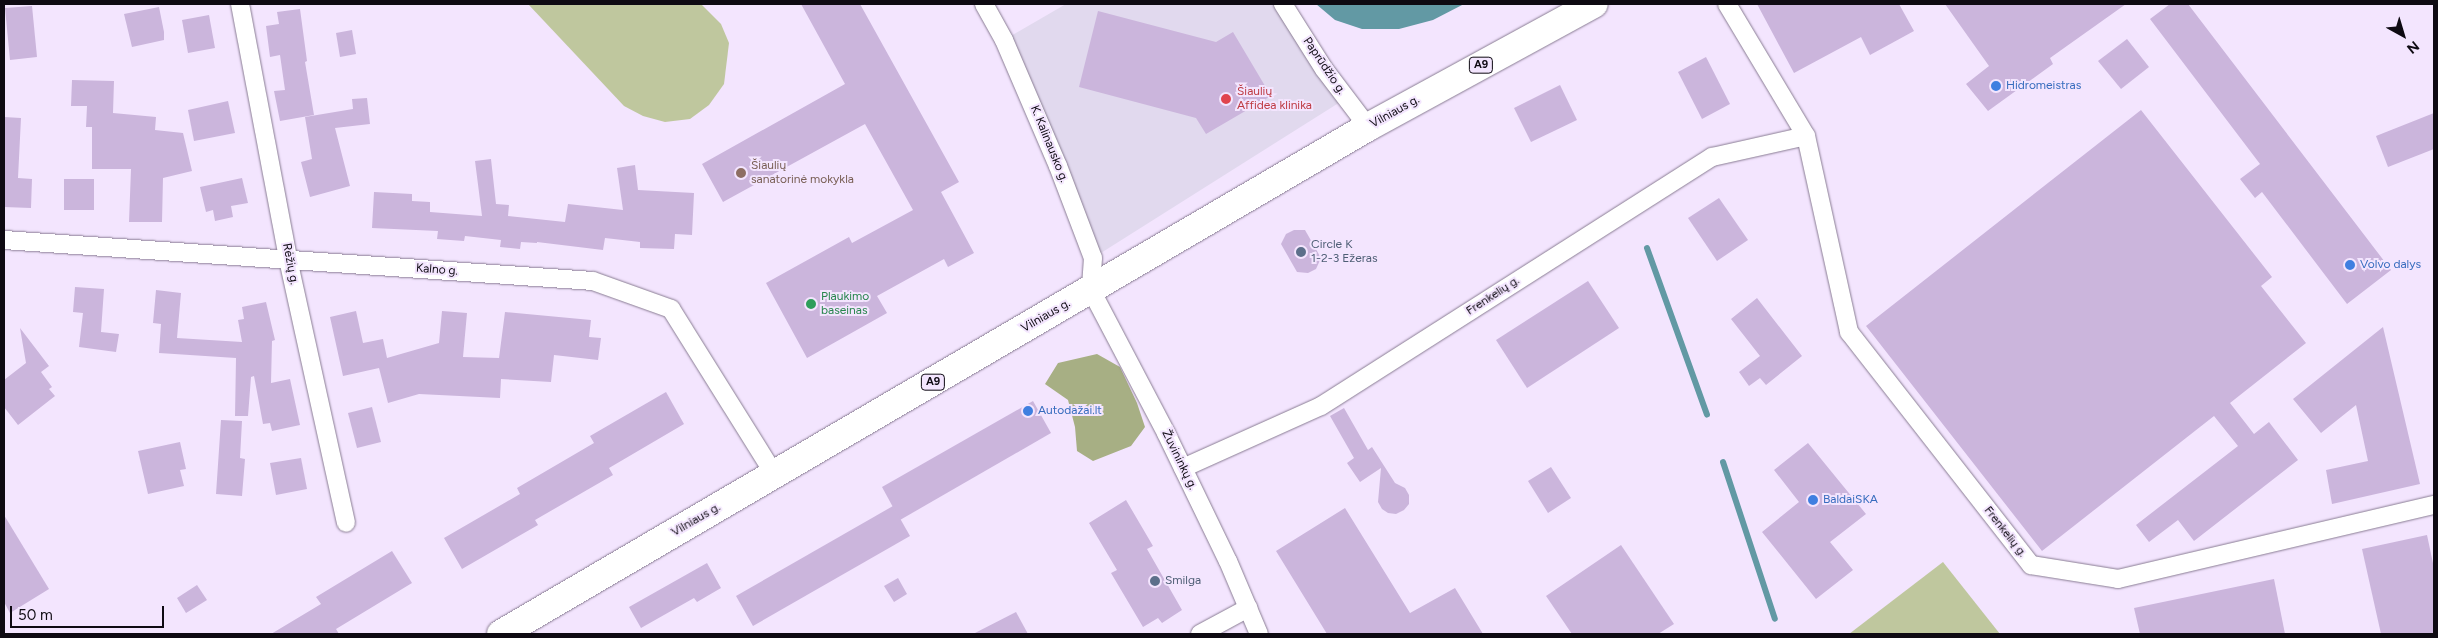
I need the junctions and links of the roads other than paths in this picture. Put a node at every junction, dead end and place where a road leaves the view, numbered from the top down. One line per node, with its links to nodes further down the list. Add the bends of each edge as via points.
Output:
1 (240, 4): 9 (street, Rėžių g.)
2 (984, 4): 10 (street, K. Kalinausko g., via 1008,48 1067,188 1093,258)
3 (1283, 4): 6 (street, Paprūdžio g., via 1324,69)
4 (1594, 4): 6 (highway, Vilniaus g. / A9)
5 (1727, 4): 7 (street, Frenkelių g.)
6 (1368, 127): 10 (highway, Vilniaus g. / A9)
7 (1806, 136): 11 (street, Frenkelių g., via 1712,157 1321,406); 13 (street, Frenkelių g., via 1850,332 2031,565 2118,580)
8 (4, 240): 9 (street, Kalno g.)
9 (288, 259): 12 (street, Kalno g., via 593,281 671,309); 14 (street, Rėžių g.)
10 (1091, 290): 11 (street, Žuvininkų g.); 12 (highway, Vilniaus g. / A9)
11 (1183, 468): 15 (street, Žuvininkų g.)
12 (774, 474): 16 (highway, Vilniaus g. / A9)
13 (2434, 505)
14 (346, 523)
15 (1248, 608): 17 (street); 18 (street, Žuvininkų g.)
16 (501, 634)
17 (1200, 634)
18 (1259, 634)

